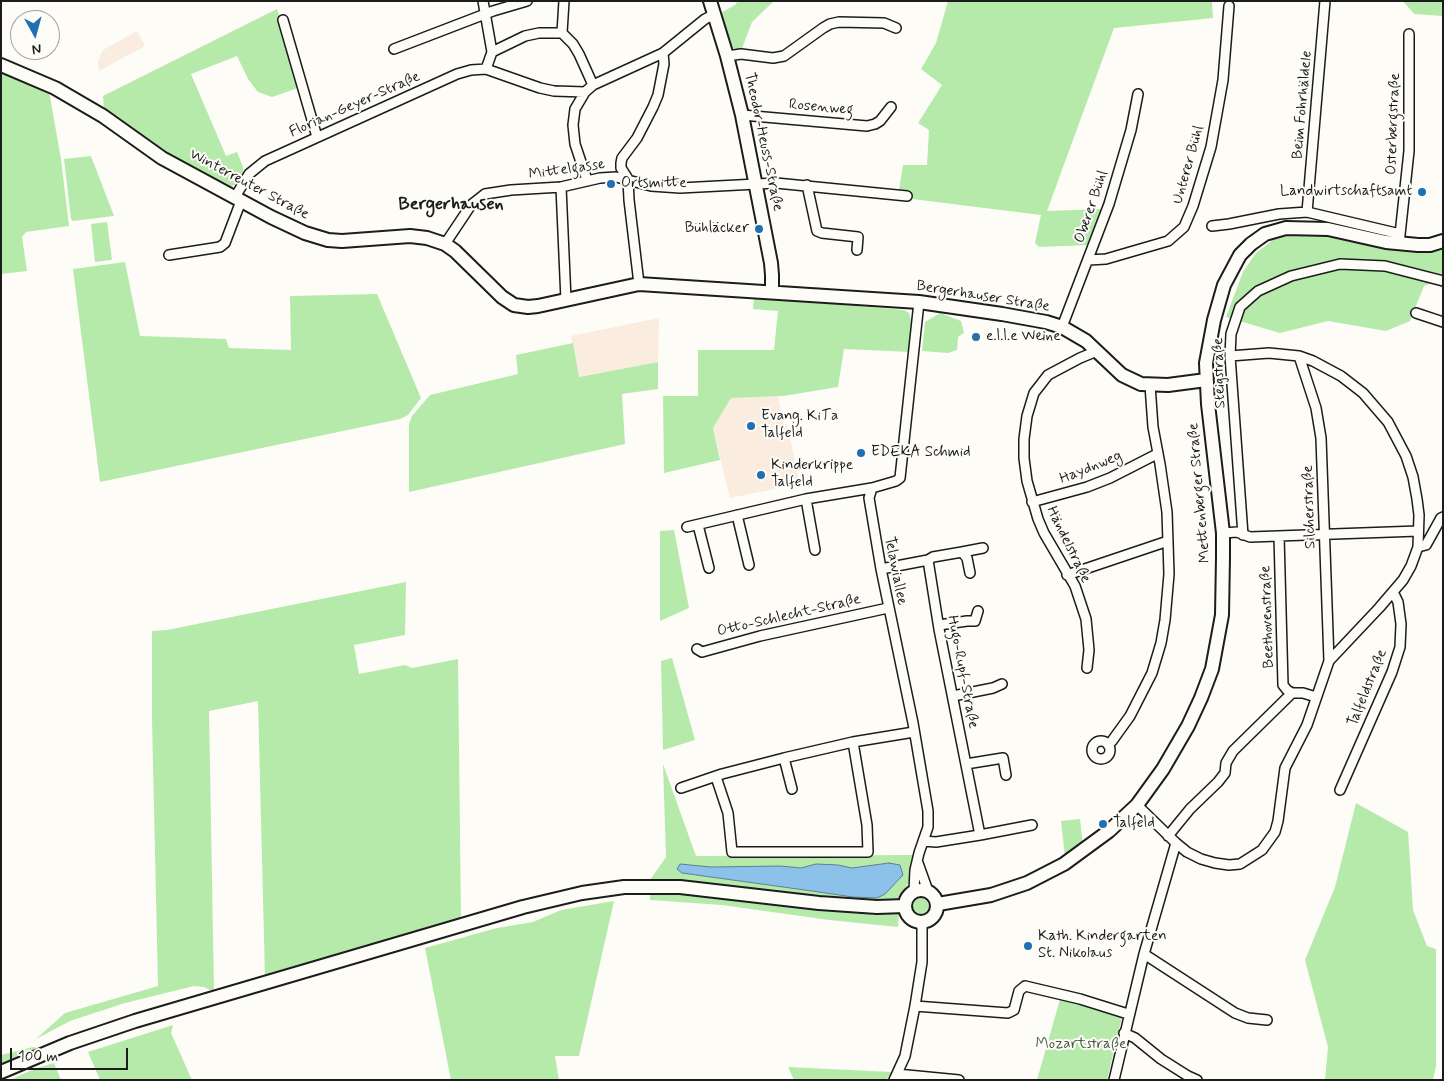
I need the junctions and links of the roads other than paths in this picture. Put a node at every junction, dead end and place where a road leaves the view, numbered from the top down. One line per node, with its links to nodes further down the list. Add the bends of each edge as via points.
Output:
1 (483, 1): 7 (street)
2 (527, 1): 7 (street)
3 (564, 1): 11 (street)
4 (710, 1): 8 (main road, Theodor-Heuss-Straße)
5 (1325, 1): 32 (street, Beim Fohrhäldele)
6 (1229, 6): 39 (street, Unterer Bühl, via 1223,80 1211,146 1184,227 1168,242 1106,259)
7 (486, 14): 13 (street); 14 (street)
8 (715, 14): 15 (street); 16 (main road, Theodor-Heuss-Straße)
9 (284, 20): 24 (street)
10 (896, 28): 16 (street, via 884,23 839,22 823,28 784,56)
11 (562, 33): 14 (street, via 525,36); 19 (street, via 579,54)
12 (1409, 34): 34 (street, Osterbergstraße, via 1410,151)
13 (394, 49)
14 (492, 52): 18 (street)
15 (663, 53): 19 (street); 26 (street, via 658,95 637,138 620,163)
16 (728, 56): 23 (main road, Theodor-Heuss-Straße)
17 (1, 65): 31 (main road, Winterreuter Straße, via 55,88 103,116 162,158)
18 (486, 69): 20 (street, via 540,88); 24 (street, Florian-Geyer-Straße, via 457,74)
19 (593, 85): 20 (street)
20 (585, 92): 25 (street, via 575,109 573,125 575,144)
21 (1138, 94): 39 (street, Oberer Bühl, via 1117,179)
22 (891, 107): 23 (street, Rosenweg, via 880,121 867,126)
23 (742, 115): 27 (main road, Theodor-Heuss-Straße)
24 (317, 136): 31 (street, Florian-Geyer-Straße, via 255,168)
25 (587, 180): 26 (street, Mittelgasse, via 616,177); 29 (street, Mittelgasse)
26 (628, 180): 27 (street, Mittelgasse, via 650,186 680,188); 41 (street)
27 (756, 183): 28 (street, Mittelgasse); 42 (main road, Theodor-Heuss-Straße, via 772,269)
28 (807, 185): 30 (street, Mittelgasse); 37 (street, via 817,231 858,237)
29 (561, 187): 36 (street, Mittelgasse, via 485,194 471,205); 43 (street)
30 (907, 196)
31 (238, 199): 36 (main road, Winterreuter Straße, via 294,229 328,240 410,236); 38 (street, Florian-Geyer-Straße, via 225,243 220,247)
32 (1307, 212): 33 (street); 34 (street)
33 (1212, 226)
34 (1399, 239): 35 (main road, via 1418,246); 52 (main road, via 1305,228 1276,230 1257,239 1240,256 1224,285 1206,363)
35 (1443, 241)
36 (445, 244): 45 (main road, Winterreuter Straße, via 502,298)
37 (857, 250)
38 (169, 255)
39 (1088, 260): 48 (street, Oberer Bühl)
40 (1443, 281): 50 (street, Steigstraße, via 1385,266 1363,264 1340,264 1290,276 1258,292 1240,307 1231,334)
41 (639, 284): 42 (main road, Bergerhauser Straße); 43 (main road, Bergerhauser Straße)
42 (772, 292): 44 (main road, Bergerhauser Straße)
43 (566, 300): 45 (main road, Bergerhauser Straße, via 528,308)
44 (919, 302): 48 (main road, Bergerhauser Straße); 55 (street, via 900,478)
45 (514, 305)
46 (1416, 313): 47 (street)
47 (1443, 322)
48 (1062, 327): 49 (main road, Bergerhauser Straße)
49 (1098, 352): 53 (main road, Bergerhauser Straße, via 1122,375); 57 (street, Händelstraße, via 1048,375 1034,393 1024,438)
50 (1230, 356): 51 (street); 65 (street, Steigstraße)
51 (1299, 356): 62 (street, via 1340,376 1363,393 1388,422 1413,477); 64 (street, Silcherstraße, via 1319,420)
52 (1206, 380): 53 (main road, Bergerhauser Straße); 63 (main road, Mettenberger Straße)
53 (1150, 385): 54 (street)
54 (1158, 454): 57 (street, Haydnweg, via 1087,487); 67 (street)
55 (872, 488): 56 (street); 75 (street, Telawiallee, via 868,498)
56 (806, 499): 58 (street); 70 (street)
57 (1032, 502): 77 (street, Händelstraße, via 1044,533)
58 (737, 515): 60 (street); 73 (street)
59 (1443, 517): 68 (street, via 1426,545)
60 (698, 525): 61 (street); 74 (street)
61 (688, 527)
62 (1418, 531): 64 (street); 68 (street)
63 (1223, 533): 65 (street); 99 (main road, Mettenberger Straße, via 1222,615 1212,669 1184,733)
64 (1325, 534): 66 (street); 83 (street, Silcherstraße)
65 (1243, 535): 66 (street)
66 (1279, 536): 86 (street, Beethovenstraße, via 1283,685)
67 (1168, 541): 77 (street); 91 (street, via 1169,574 1161,643 1141,696)
68 (1418, 547): 78 (street, via 1407,573)
69 (983, 548): 71 (street)
70 (815, 550)
71 (962, 552): 72 (street); 76 (street, via 967,558)
72 (928, 560): 75 (street); 81 (street, Hugo-Rupf-Straße)
73 (749, 565)
74 (709, 568)
75 (881, 569): 79 (street, Telawiallee)
76 (970, 573)
77 (1067, 575): 84 (street, Händelstraße, via 1086,619 1090,650)
78 (1394, 592): 83 (street); 98 (street, Talfeldstraße, via 1401,624 1400,648)
79 (888, 608): 82 (street, Otto-Schlecht-Straße, via 702,652); 89 (street, Telawiallee)
80 (978, 611): 81 (street, via 975,621)
81 (939, 625): 87 (street, Hugo-Rupf-Straße)
82 (697, 649)
83 (1329, 661): 88 (street)
84 (1087, 668)
85 (1002, 684): 87 (street)
86 (1292, 693): 88 (street); 102 (street, via 1233,751 1225,773)
87 (953, 696): 93 (street, Hugo-Rupf-Straße)
88 (1316, 697): 104 (street, via 1307,725 1286,768 1275,832 1262,850 1240,864 1229,865 1201,859)
89 (914, 732): 90 (street); 103 (street, Telawiallee, via 928,811 928,827)
90 (853, 742): 92 (street); 95 (street, via 867,825 868,852 732,852 728,814)
91 (1108, 745)
92 (784, 758): 95 (street); 97 (street)
93 (966, 764): 94 (street, via 1003,758); 101 (street, Hugo-Rupf-Straße)
94 (1006, 775)
95 (716, 777): 96 (street)
96 (681, 788)
97 (792, 789)
98 (1340, 790)
99 (1137, 805): 102 (street); 108 (main road, Mettenberger Straße, via 1083,851 1027,883 991,895)
100 (1032, 825): 101 (street)
101 (980, 835): 103 (street)
102 (1168, 836): 104 (street)
103 (923, 841): 105 (street, Telawiallee)
104 (1176, 843): 111 (street)
105 (918, 861): 106 (street, Telawiallee); 107 (street)
106 (914, 891): 107 (main road); 109 (main road)
107 (928, 891): 108 (main road)
108 (938, 904): 110 (main road, via 935,915)
109 (905, 906): 110 (main road, via 909,917); 116 (main road, via 818,903 680,886 624,887 582,893 523,907 135,1022 70,1043)
110 (922, 922): 112 (street, via 922,962)
111 (1144, 954): 113 (street); 114 (street, via 1235,1012 1248,1018)
112 (915, 1006): 113 (street, via 1008,1013 1014,1010 1018,991 1025,986); 117 (street, via 905,1056)
113 (1128, 1014): 115 (street)
114 (1267, 1020)
115 (1124, 1033): 119 (street); 120 (street)
116 (1, 1072)
117 (896, 1077): 118 (street)
118 (959, 1080)
119 (1114, 1080)
120 (1198, 1080)

